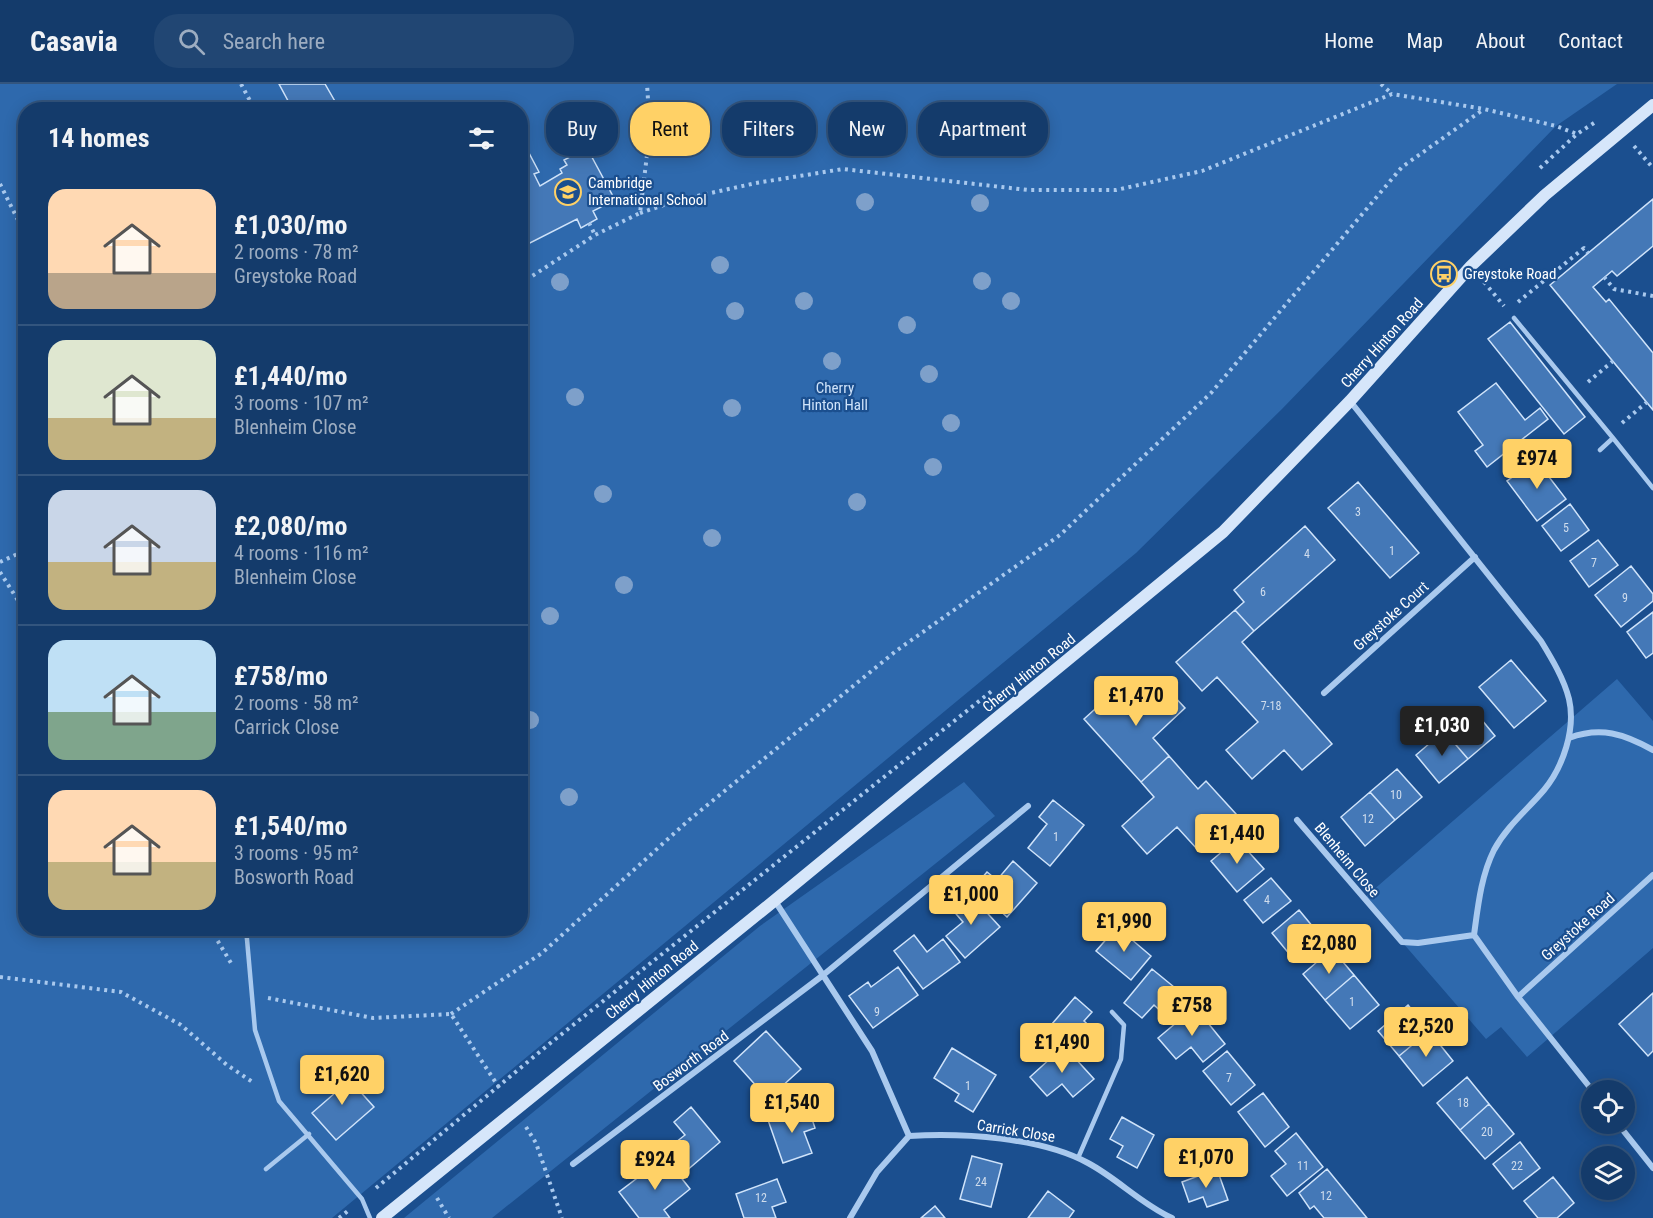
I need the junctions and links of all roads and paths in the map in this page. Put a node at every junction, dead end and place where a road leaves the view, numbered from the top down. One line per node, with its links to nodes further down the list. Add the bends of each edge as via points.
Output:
1 (240, 84): 5 (path)
2 (647, 84): 13 (path, via 650,130)
3 (1380, 84): 4 (path)
4 (1392, 93): 7 (path); 13 (path, via 1202,171 1116,190 1028,190 843,169 756,183)
5 (250, 102)
6 (1653, 105): 10 (street, Cherry Hinton Road)
7 (1484, 109): 9 (path); 53 (path, via 1402,167 1211,393 1060,535 896,651 689,820 542,953)
8 (1598, 120): 9 (path)
9 (1577, 134): 10 (path); 11 (path)
10 (1603, 144): 18 (street, Cherry Hinton Road)
11 (1535, 172)
12 (0, 184): 14 (path)
13 (640, 213): 16 (path)
14 (18, 220)
15 (589, 223): 16 (path)
16 (595, 235): 20 (path)
17 (1588, 253): 22 (path, via 1584,248)
18 (1471, 266): 22 (path); 26 (street, Cherry Hinton Road)
19 (1604, 277): 21 (path, via 1614,289)
20 (528, 279)
21 (1653, 296)
22 (1508, 311): 23 (path)
23 (1514, 318): 25 (lane)
24 (1613, 361): 25 (path)
25 (1575, 393): 28 (lane)
26 (1350, 401): 33 (street); 44 (street, Cherry Hinton Road, via 1223,532)
27 (1647, 402): 28 (path)
28 (1609, 433): 29 (lane)
29 (1613, 438): 30 (lane); 31 (lane)
30 (1600, 450)
31 (1653, 488)
32 (18, 554): 34 (path)
33 (1475, 558): 38 (street, Greystoke Court); 39 (street, via 1555,664 1569,700)
34 (0, 562)
35 (0, 572): 36 (path)
36 (18, 600)
37 (1000, 684): 55 (path)
38 (1324, 693)
39 (1569, 738): 40 (street, via 1588,730 1628,736); 45 (street, via 1546,788 1514,821 1494,850 1479,893)
40 (1653, 750)
41 (1028, 806): 48 (street, Bosworth Road)
42 (1297, 820): 45 (street, Blenheim Close, via 1402,942)
43 (1653, 875): 51 (street, Greystoke Road)
44 (774, 901): 48 (street); 68 (street, Cherry Hinton Road)
45 (1474, 935): 51 (street)
46 (215, 936): 50 (path)
47 (247, 936): 50 (lane)
48 (822, 976): 59 (street, via 872,1051); 62 (street, Bosworth Road)
49 (0, 977): 56 (path, via 121,992 181,1025 227,1065)
50 (252, 996): 53 (path, via 373,1018); 56 (lane, via 255,1030)
51 (1518, 997): 54 (street)
52 (1112, 1012): 61 (lane, via 1124,1025 1121,1059)
53 (451, 1014): 55 (path)
54 (1584, 1080)
55 (499, 1087): 65 (path)
56 (279, 1101): 57 (lane)
57 (309, 1134): 64 (lane); 65 (lane)
58 (1626, 1134): 63 (street)
59 (909, 1136): 61 (street, Carrick Close, via 958,1133 1058,1149); 70 (street, via 877,1172)
60 (536, 1143): 69 (path)
61 (1078, 1158): 71 (street, Carrick Close)
62 (573, 1164)
63 (1653, 1167)
64 (266, 1169)
65 (362, 1199): 66 (path); 67 (lane)
66 (339, 1218)
67 (370, 1218)
68 (382, 1218)
69 (562, 1218)
70 (850, 1218)
71 (1172, 1218)

